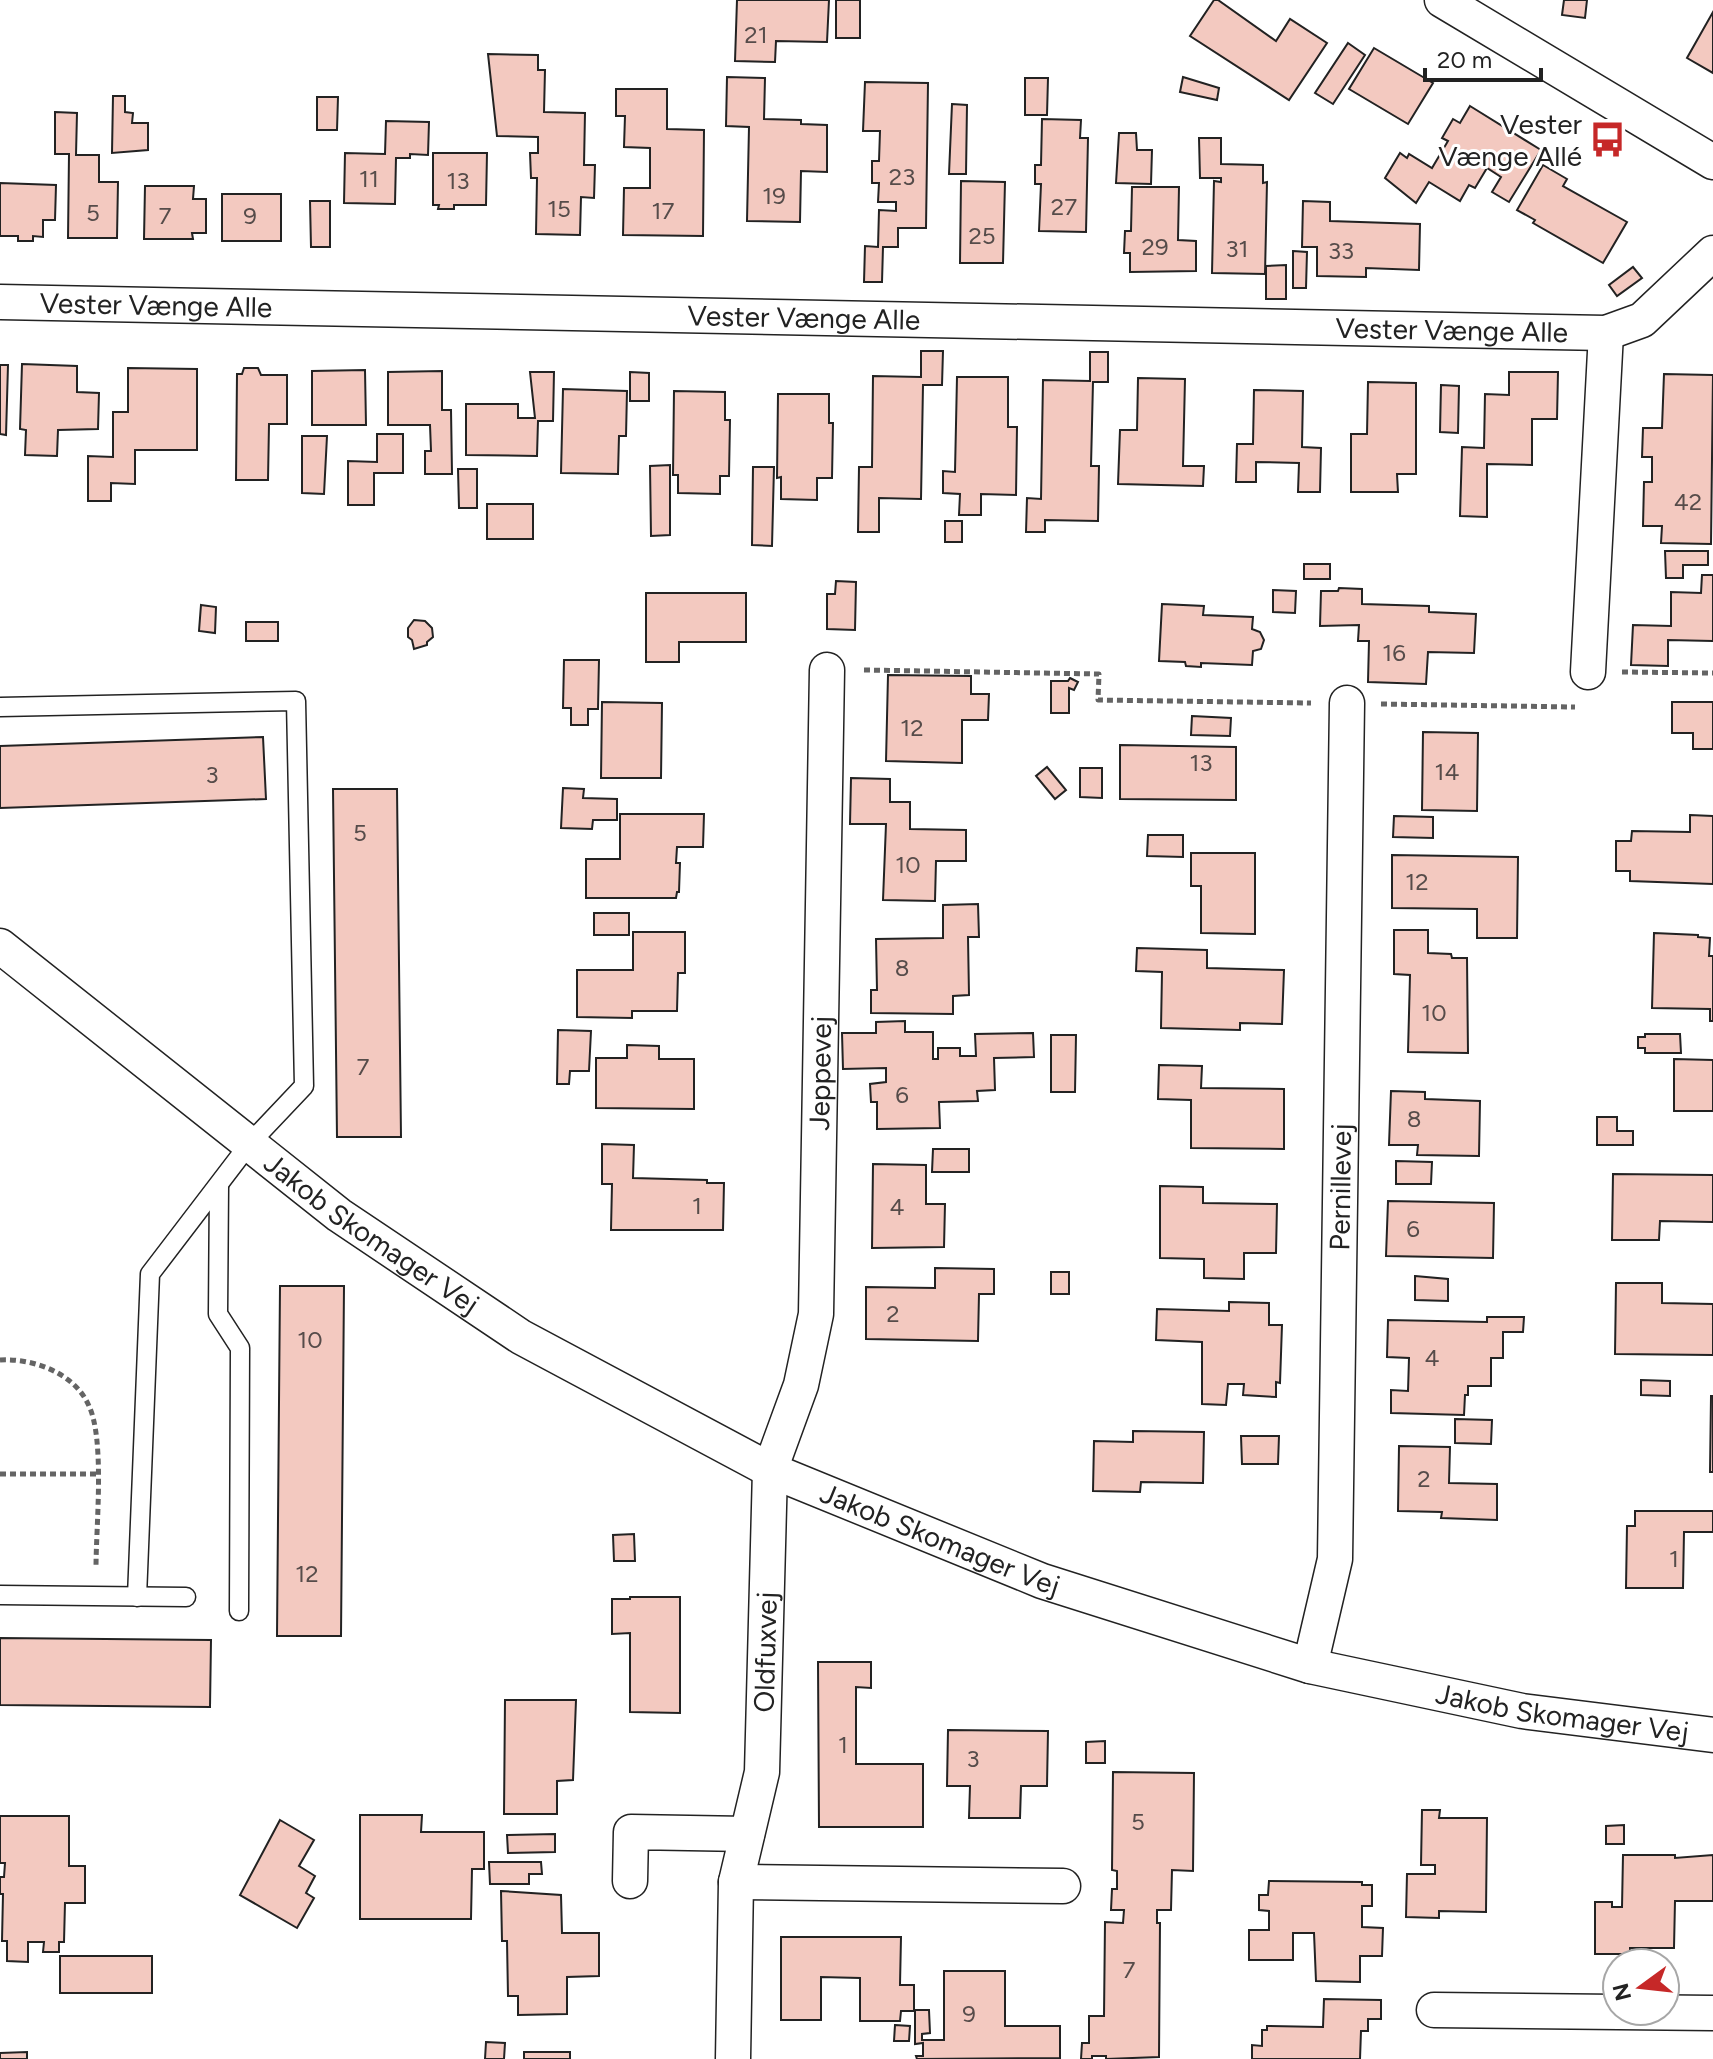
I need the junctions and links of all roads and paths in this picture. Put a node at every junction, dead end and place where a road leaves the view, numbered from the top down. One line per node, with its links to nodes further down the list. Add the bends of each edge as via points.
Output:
1 (1442, 0): 2 (street)
2 (1713, 162)
3 (1713, 253): 5 (street, Vester Vænge Alle, via 1642,320)
4 (0, 302): 5 (street, Vester Vænge Alle)
5 (1606, 333): 7 (street, Vester Vænge Alle)
6 (827, 670): 9 (path, via 1099,674 1098,700); 15 (street, Jeppevej, via 816,1314 801,1385)
7 (1588, 672): 8 (path); 9 (path, via 1588,707)
8 (1713, 673)
9 (1347, 703): 23 (street, Pernillevej, via 1335,1559)
10 (0, 707): 12 (lane, Jakob Skomager Vej, via 296,701 304,1086)
11 (0, 946): 12 (street, Jakob Skomager Vej)
12 (250, 1143): 13 (lane, Jakob Skomager Vej); 15 (street, Jakob Skomager Vej, via 339,1215 521,1337)
13 (219, 1185): 20 (lane, Jakob Skomager Vej, via 150,1274); 22 (lane, via 218,1314 240,1348)
14 (0, 1360): 17 (path, via 46,1365 89,1404 97,1435)
15 (770, 1470): 23 (street, Jakob Skomager Vej, via 1042,1581); 25 (street, Oldfuxvej, via 762,1772)
16 (0, 1474): 17 (path)
17 (97, 1474): 19 (path)
18 (0, 1595): 19 (lane)
19 (96, 1596): 20 (lane)
20 (137, 1597): 21 (lane)
21 (186, 1597)
22 (239, 1611)
23 (1310, 1666): 24 (street, Jakob Skomager Vej, via 1522,1711)
24 (1713, 1735)
25 (747, 1834): 26 (street, via 631,1832); 27 (street, Oldfuxvej)
26 (630, 1881)
27 (736, 1882): 28 (street); 31 (street, Oldfuxvej)
28 (1063, 1886)
29 (1434, 2010): 30 (street)
30 (1713, 2013)
31 (733, 2059)

